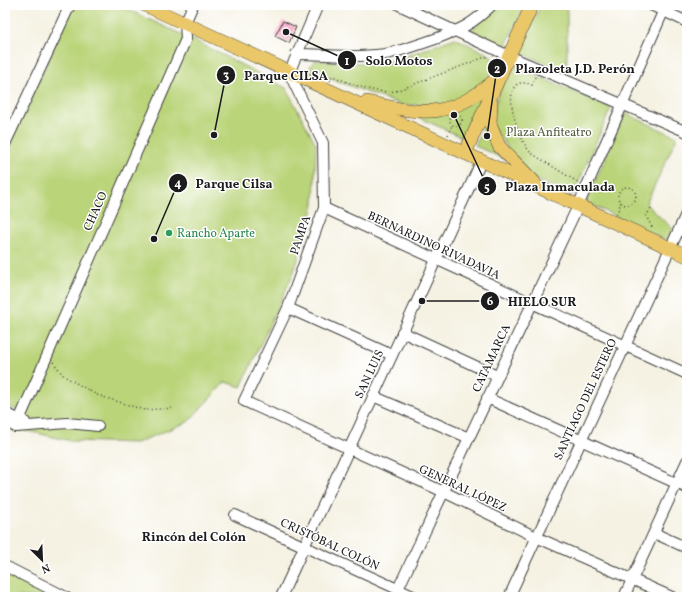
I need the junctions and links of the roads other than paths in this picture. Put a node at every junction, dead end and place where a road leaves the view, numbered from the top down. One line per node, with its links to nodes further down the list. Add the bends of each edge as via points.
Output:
1 (70, 5): 21 (street)
2 (145, 5): 11 (main road)
3 (193, 5): 11 (street, CHACO)
4 (318, 5): 13 (street)
5 (399, 5): 12 (street)
6 (492, 5): 12 (street, via 480,18)
7 (532, 5): 14 (main road)
8 (651, 5): 9 (street)
9 (665, 8): 10 (street); 19 (street, CATAMARCA)
10 (687, 22)
11 (185, 23): 15 (main road); 43 (street, CHACO, via 186,39)
12 (457, 31): 13 (street, via 390,53); 14 (street)
13 (296, 54): 15 (street)
14 (504, 54): 16 (main road); 19 (street)
15 (289, 73): 17 (main road); 26 (street, PAMPA, via 323,142)
16 (500, 75): 17 (main road, via 463,103 443,110 406,111); 18 (main road)
17 (339, 95): 22 (main road)
18 (491, 95): 22 (main road); 24 (main road, via 490,123 500,146)
19 (622, 104): 20 (street); 25 (street, CATAMARCA)
20 (687, 132)
21 (5, 144)
22 (465, 153): 23 (main road)
23 (481, 162): 24 (main road); 30 (street, SAN LUIS)
24 (541, 189): 25 (main road)
25 (578, 206): 28 (main road); 31 (street, CATAMARCA)
26 (324, 208): 30 (street, BERNARDINO RIVADAVIA); 32 (street, PAMPA)
27 (687, 212): 28 (street, SANTIAGO DEL ESTERO)
28 (666, 247): 29 (main road); 34 (street, SANTIAGO DEL ESTERO)
29 (687, 256)
30 (435, 260): 31 (street, BERNARDINO RIVADAVIA); 33 (street, SAN LUIS)
31 (531, 304): 34 (street, BERNARDINO RIVADAVIA); 37 (street, CATAMARCA)
32 (288, 308): 35 (street); 40 (street, PAMPA)
33 (402, 332): 35 (street, SAN LUIS); 37 (street)
34 (624, 346): 36 (street, BERNARDINO RIVADAVIA); 46 (street, SANTIAGO DEL ESTERO)
35 (392, 355): 38 (street, SAN LUIS)
36 (687, 374)
37 (498, 376): 39 (street, CATAMARCA)
38 (373, 396): 45 (street); 47 (street, SAN LUIS)
39 (487, 398): 45 (street, CATAMARCA); 46 (street)
40 (244, 401): 47 (street, GENERAL LÓPEZ)
41 (5, 413): 43 (street)
42 (5, 422): 43 (street)
43 (17, 423): 44 (street, via 36,426 67,423)
44 (98, 426)
45 (469, 438): 51 (street, CATAMARCA)
46 (581, 439): 49 (street); 54 (street, SANTIAGO DEL ESTERO)
47 (348, 450): 51 (street, GENERAL LÓPEZ); 55 (street, SAN LUIS)
48 (687, 461): 49 (street)
49 (677, 483): 50 (street); 53 (street)
50 (687, 488)
51 (444, 492): 54 (street, GENERAL LÓPEZ); 59 (street, CATAMARCA)
52 (235, 515): 55 (street, CRISTÓBAL COLÓN)
53 (654, 533): 56 (street); 58 (street)
54 (536, 537): 58 (street, GENERAL LÓPEZ); 63 (street, SANTIAGO DEL ESTERO)
55 (304, 548): 59 (street, CRISTÓBAL COLÓN); 61 (street, SAN LUIS)
56 (687, 548)
57 (5, 566): 60 (street)
58 (633, 578): 64 (street); 65 (street, GENERAL LÓPEZ)
59 (398, 589): 62 (street, CRISTÓBAL COLÓN)
60 (66, 597)
61 (281, 597)
62 (415, 597)
63 (509, 597)
64 (624, 597)
65 (672, 597)

